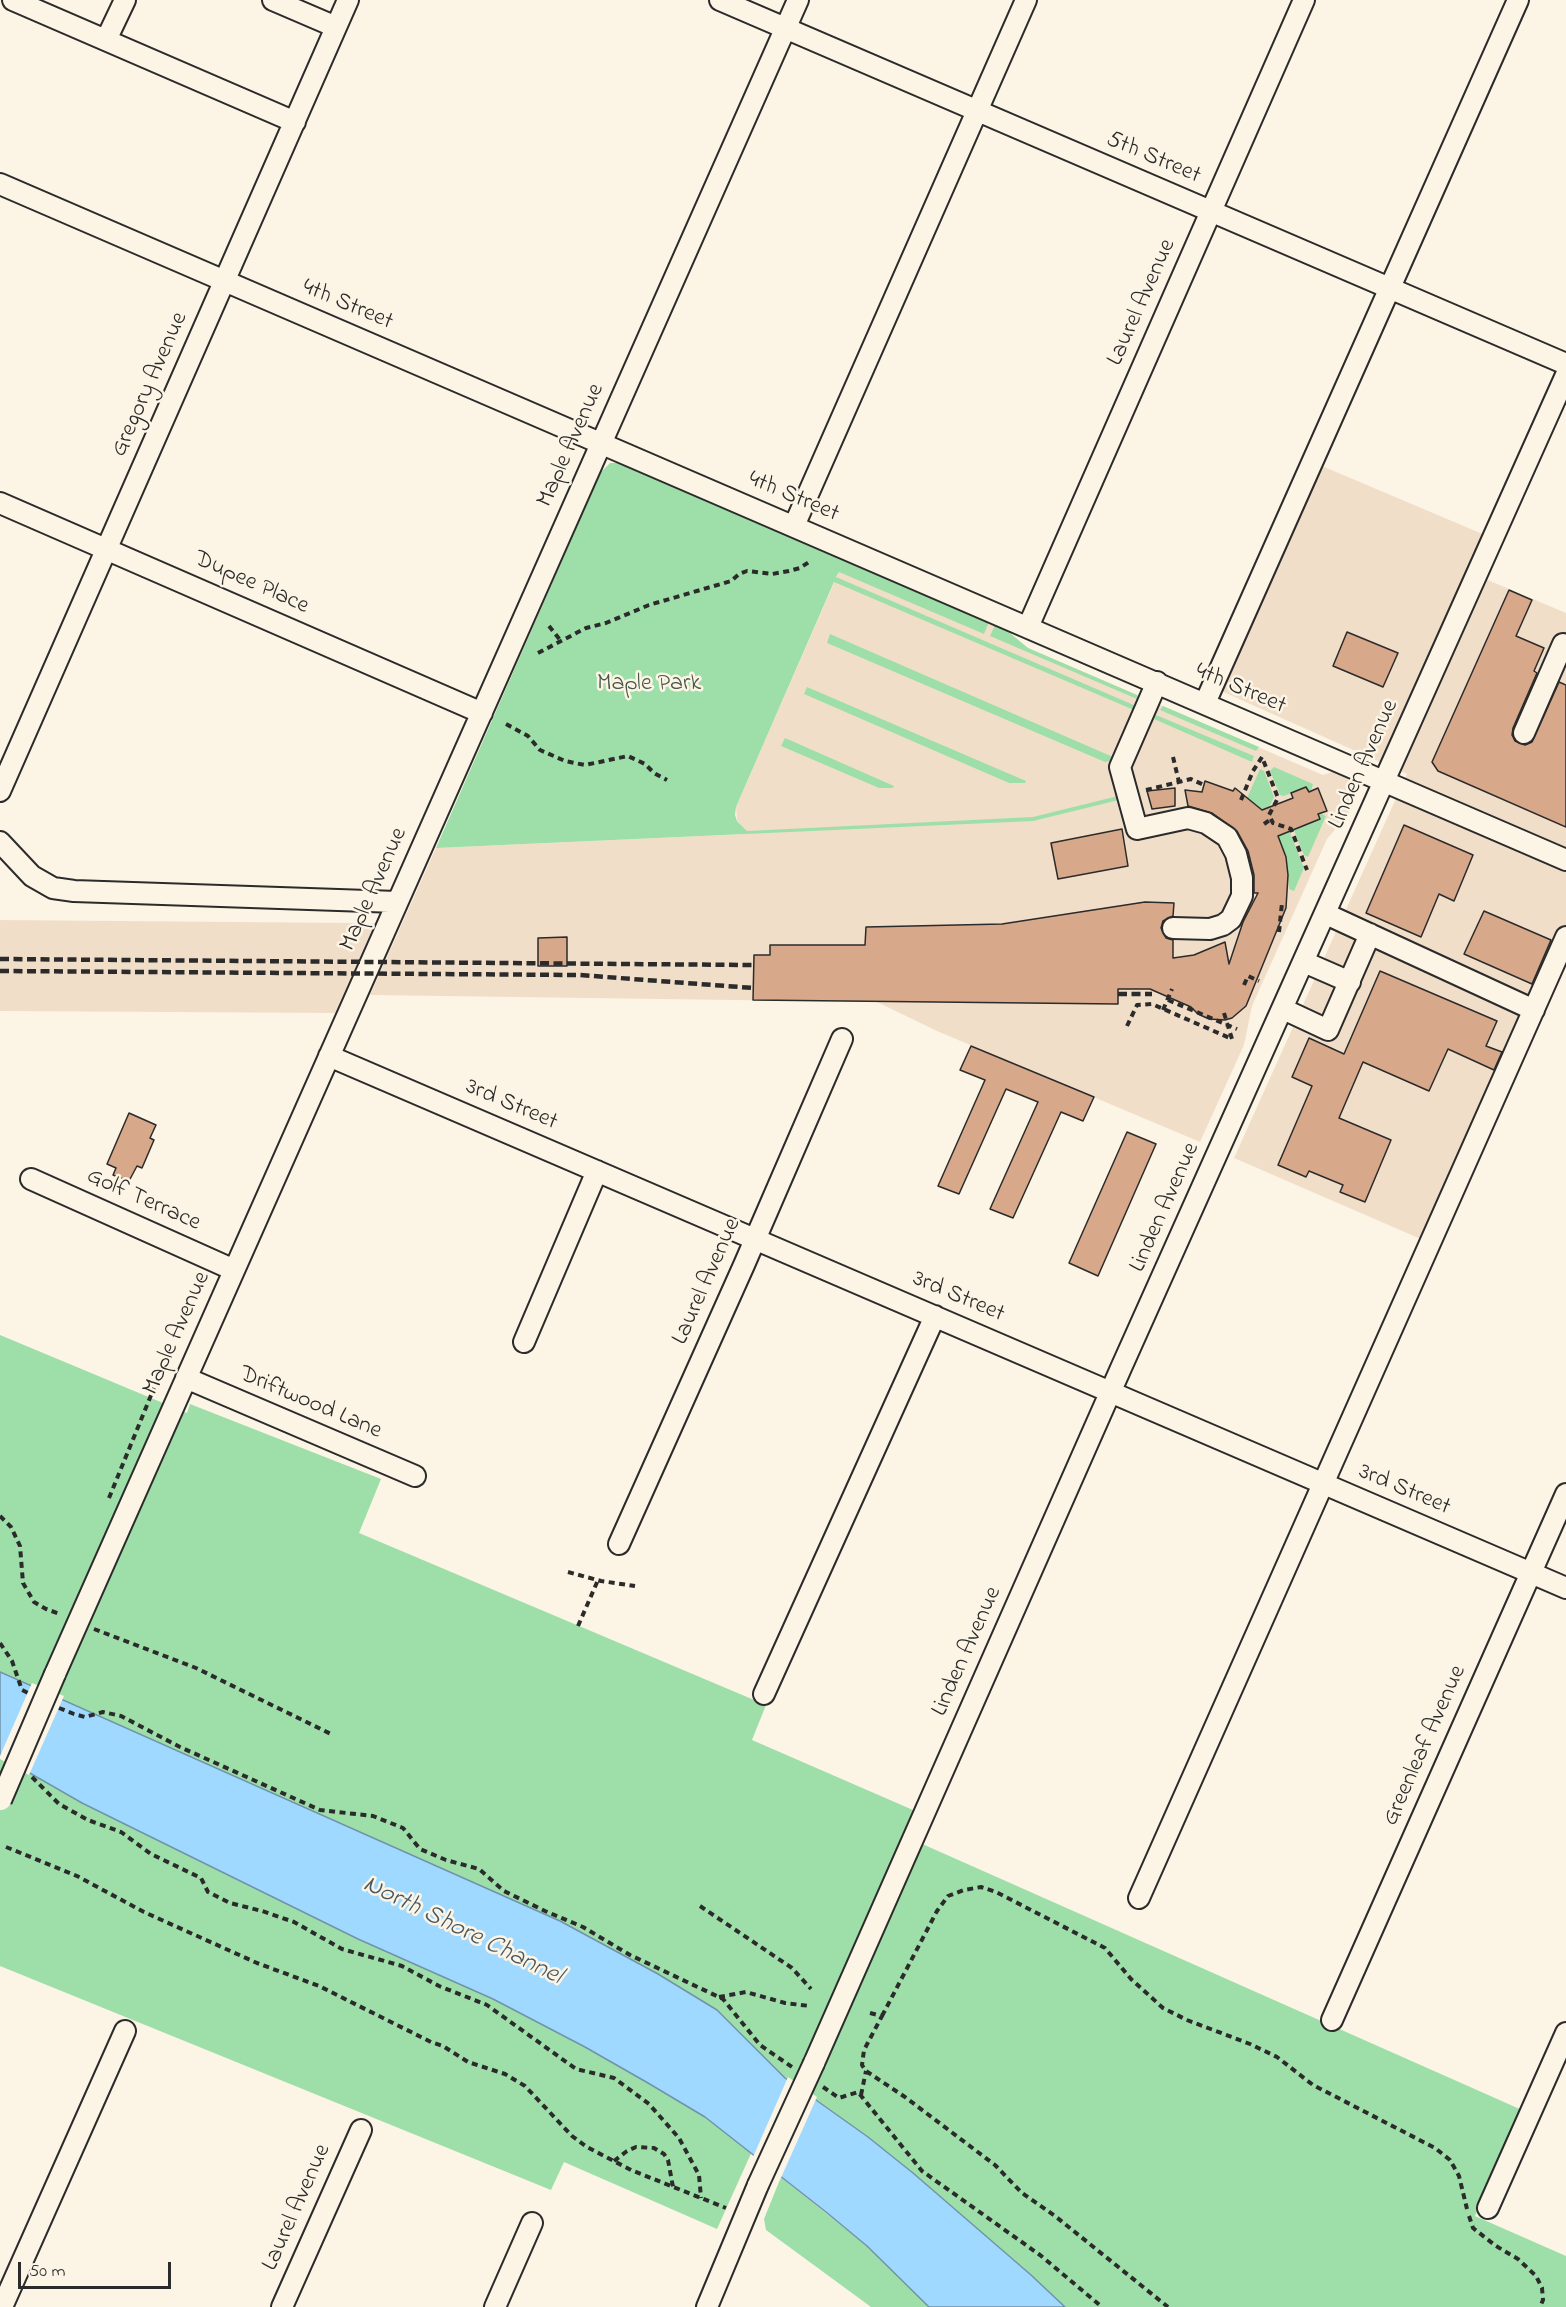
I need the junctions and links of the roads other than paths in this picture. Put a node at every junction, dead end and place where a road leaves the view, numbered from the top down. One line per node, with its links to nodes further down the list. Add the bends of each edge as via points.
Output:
1 (13, 0): 12 (street)
2 (125, 0): 12 (street)
3 (273, 0): 10 (street)
4 (348, 0): 10 (street, Gregory Avenue)
5 (720, 0): 11 (street, 5th Street)
6 (798, 0): 11 (street, Maple Avenue)
7 (1026, 0): 13 (street)
8 (1304, 0): 16 (street, Laurel Avenue)
9 (1518, 0): 18 (street)
10 (336, 27): 14 (street, Gregory Avenue)
11 (786, 28): 13 (street, 5th Street); 21 (street, Maple Avenue)
12 (106, 40): 14 (street)
13 (976, 110): 16 (street, 5th Street); 23 (street)
14 (295, 122): 17 (street, Gregory Avenue)
15 (0, 184): 17 (street, 4th Street)
16 (1211, 212): 18 (street, 5th Street); 25 (street, Laurel Avenue)
17 (225, 281): 21 (street, 4th Street); 24 (street, Gregory Avenue)
18 (1390, 288): 19 (street, 5th Street); 28 (street)
19 (1566, 364)
20 (1566, 375): 31 (street, Linden Avenue)
21 (602, 443): 23 (street, 4th Street); 29 (street, Maple Avenue)
22 (0, 503): 24 (street, Dupee Place)
23 (794, 526): 25 (street, 4th Street)
24 (106, 549): 29 (street, Dupee Place); 32 (street, Gregory Avenue)
25 (1028, 627): 27 (street, 4th Street)
26 (1563, 644): 30 (street)
27 (1157, 682): 28 (street, 4th Street); 37 (street, via 1120,768 1137,829 1188,818 1206,823 1227,837 1242,878 1242,896 1231,919 1223,925 1210,929)
28 (1204, 703): 31 (street, 4th Street)
29 (482, 713): 35 (street, Maple Avenue)
30 (1524, 733)
31 (1386, 781): 34 (street, 4th Street); 36 (street, Linden Avenue)
32 (0, 791)
33 (0, 842): 35 (street, via 32,876 53,888)
34 (1566, 860)
35 (397, 902): 45 (street, Maple Avenue)
36 (1326, 914): 38 (street); 40 (street, Linden Avenue)
37 (1173, 928)
38 (1370, 934): 41 (street); 43 (street)
39 (1566, 937): 43 (street)
40 (1305, 962): 41 (street); 42 (street, Linden Avenue)
41 (1350, 982): 42 (street, via 1329,1030)
42 (1283, 1009): 53 (street, Linden Avenue)
43 (1533, 1010): 55 (street)
44 (842, 1039): 48 (street, Laurel Avenue)
45 (329, 1056): 46 (street, 3rd Street); 49 (street, Maple Avenue)
46 (597, 1171): 48 (street, 3rd Street); 51 (street)
47 (31, 1179): 49 (street, Golf Terrace)
48 (756, 1239): 50 (street, 3rd Street); 57 (street, Laurel Avenue)
49 (234, 1270): 52 (street, Maple Avenue)
50 (935, 1316): 53 (street, 3rd Street); 60 (street)
51 (524, 1342)
52 (186, 1378): 54 (street, Driftwood Lane); 61 (street, Maple Avenue, bridge)
53 (1111, 1391): 55 (street, 3rd Street); 72 (street, Linden Avenue, bridge)
54 (415, 1476)
55 (1323, 1484): 58 (street, 3rd Street); 62 (street)
56 (1566, 1494): 58 (street, Greenleaf Avenue)
57 (619, 1544)
58 (1531, 1573): 59 (street, 3rd Street); 63 (street, Greenleaf Avenue)
59 (1566, 1588)
60 (764, 1694)
61 (0, 1800)
62 (1139, 1898)
63 (1332, 2020)
64 (125, 2031): 69 (street)
65 (1566, 2033): 67 (street)
66 (361, 2130): 70 (street, Laurel Avenue)
67 (1488, 2208)
68 (532, 2223): 71 (street)
69 (2, 2307)
70 (282, 2307)
71 (495, 2307)
72 (707, 2307)

